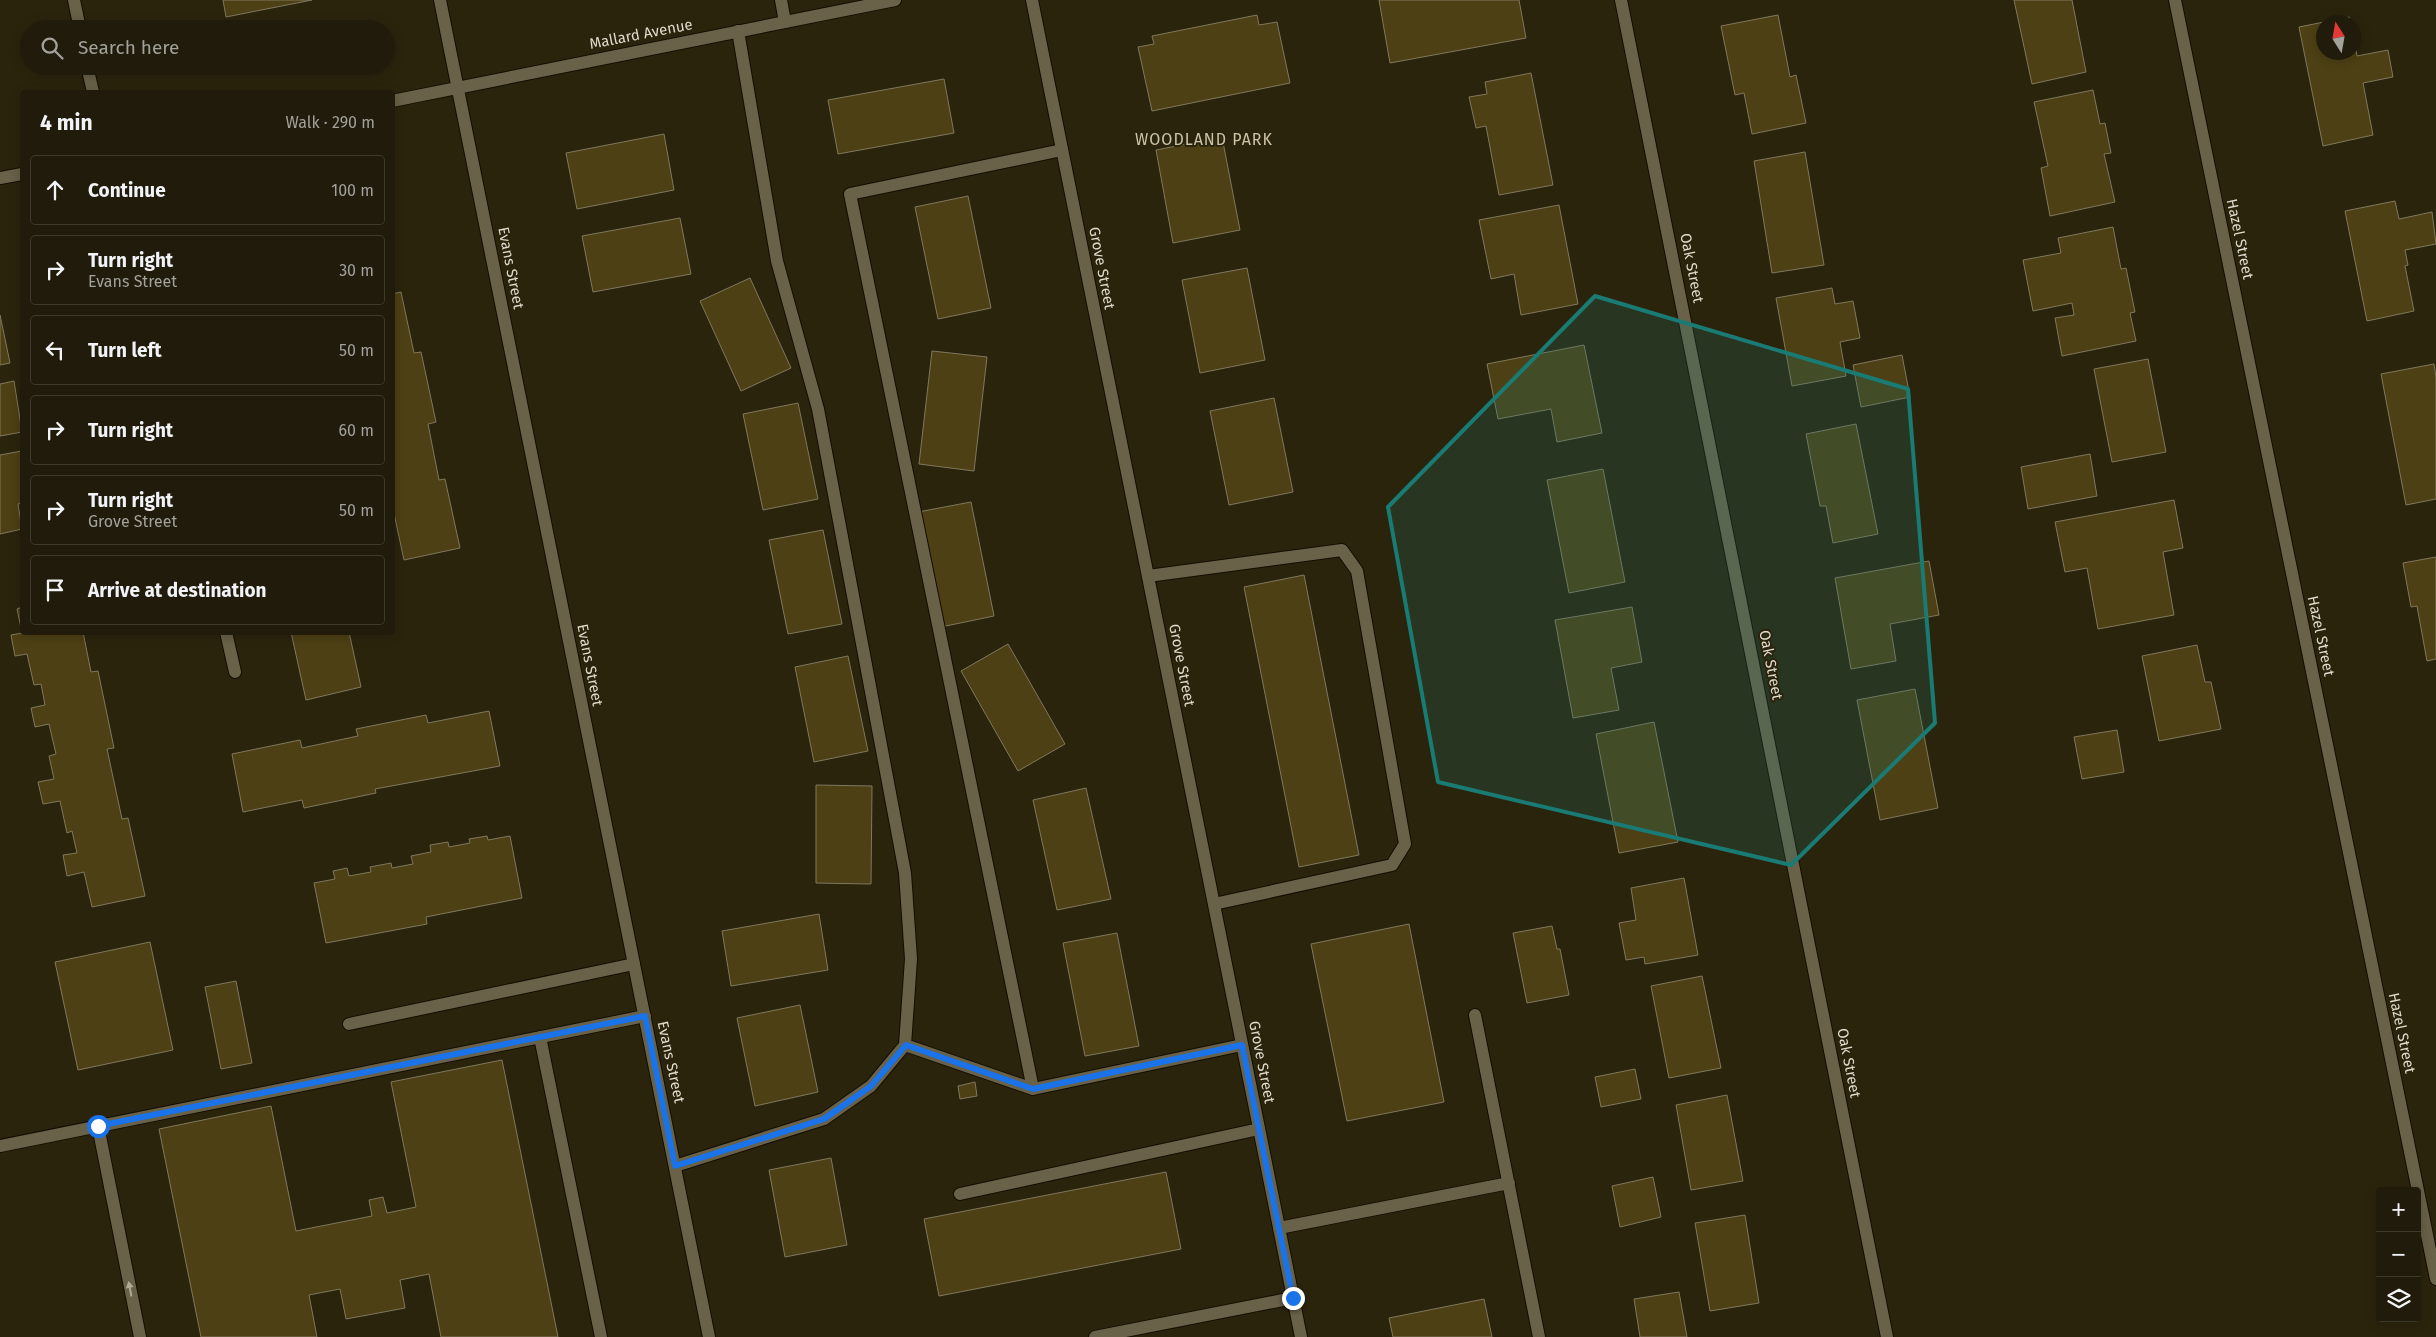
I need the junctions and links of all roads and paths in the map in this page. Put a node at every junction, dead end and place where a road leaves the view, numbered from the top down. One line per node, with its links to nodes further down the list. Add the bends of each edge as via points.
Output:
1 (74, 0): 8 (street)
2 (440, 0): 12 (street, Evans Street)
3 (781, 0): 9 (street)
4 (895, 0): 9 (street, Mallard Avenue)
5 (1032, 0): 15 (street, Grove Street)
6 (1621, 0): 45 (street, Oak Street)
7 (2175, 0): 37 (street, Hazel Street)
8 (78, 20)
9 (785, 22): 10 (street, Mallard Avenue)
10 (738, 32): 12 (street, Mallard Avenue); 27 (street, via 778,261 818,409 905,873 911,959)
11 (89, 75): 13 (street)
12 (459, 88): 14 (street, Mallard Avenue); 22 (street, Evans Street)
13 (93, 90)
14 (395, 100)
15 (1062, 150): 18 (street, Grove Street); 29 (street, via 850,194)
16 (20, 174): 17 (street)
17 (0, 178)
18 (1148, 576): 21 (street, Grove Street); 21 (street, via 1342,550 1357,571 1405,844 1392,865)
19 (227, 635): 20 (street)
20 (235, 672)
21 (1214, 904): 28 (street, Grove Street)
22 (634, 964): 24 (street, Evans Street); 25 (street)
23 (1475, 1015): 34 (street)
24 (645, 1016): 26 (street); 33 (street, Evans Street)
25 (349, 1024)
26 (540, 1037): 30 (street); 40 (street)
27 (906, 1045): 29 (street); 33 (street, via 871,1086 824,1119)
28 (1242, 1045): 29 (street); 31 (street, Grove Street)
29 (1033, 1089)
30 (98, 1126): 32 (street); 39 (street, one-way to 30)
31 (1259, 1129): 35 (street); 36 (street, Grove Street)
32 (0, 1146)
33 (675, 1166): 41 (street, Evans Street)
34 (1509, 1183): 36 (street); 44 (street)
35 (960, 1194)
36 (1279, 1228): 38 (street, Grove Street)
37 (2436, 1279)
38 (1293, 1298): 42 (street); 43 (street, Grove Street)
39 (140, 1337)
40 (601, 1337)
41 (709, 1337)
42 (1095, 1337)
43 (1301, 1337)
44 (1539, 1337)
45 (1886, 1337)

